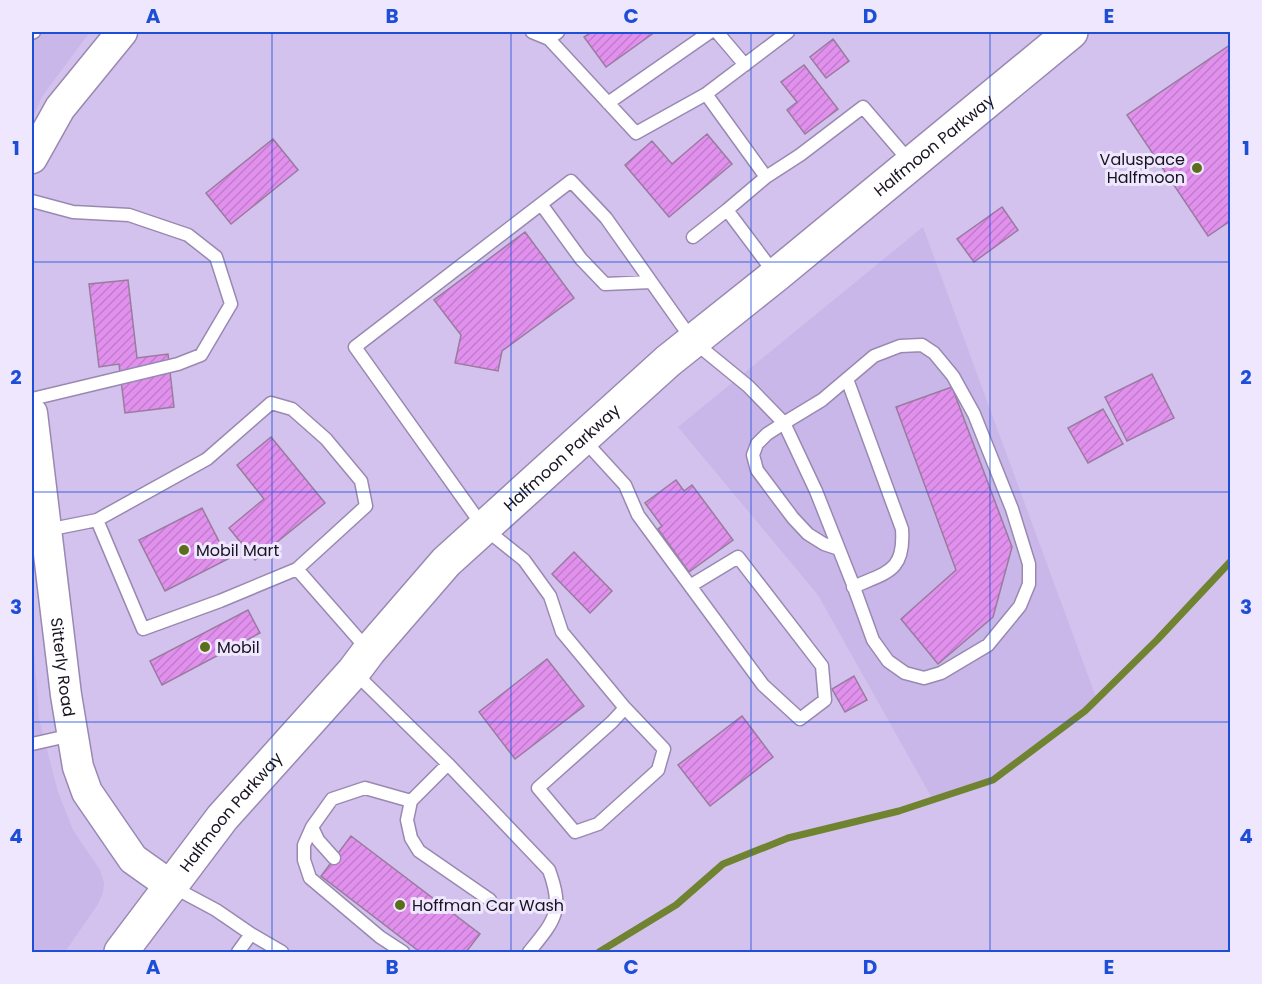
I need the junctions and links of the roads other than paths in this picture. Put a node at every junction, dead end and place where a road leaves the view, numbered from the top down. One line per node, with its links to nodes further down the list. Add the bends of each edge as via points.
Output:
1 (122, 32): 11 (street, via 60,108)
2 (532, 32): 7 (lane)
3 (710, 32): 10 (lane)
4 (717, 32): 8 (lane)
5 (788, 32): 8 (lane)
6 (1071, 32): 12 (main road, Halfmoon Parkway)
7 (554, 35): 10 (lane)
8 (745, 65): 9 (lane)
9 (706, 94): 10 (lane, via 636,133); 13 (lane)
10 (608, 104)
11 (32, 158)
12 (912, 164): 13 (lane, via 863,107); 18 (main road, Halfmoon Parkway)
13 (766, 177): 16 (lane)
14 (32, 201): 22 (lane, via 73,212 129,215 188,235 216,257 231,304 201,355)
15 (541, 204): 19 (lane, via 581,259 605,284); 19 (lane, via 571,181 606,218); 27 (lane, via 355,347)
16 (727, 210): 17 (lane); 18 (lane)
17 (693, 237)
18 (776, 275): 20 (main road, Halfmoon Parkway)
19 (651, 282): 20 (lane)
20 (693, 341): 24 (lane, via 748,386); 25 (main road, Halfmoon Parkway)
21 (847, 379): 24 (lane); 32 (lane, via 902,529 903,545 893,569); 32 (lane, via 874,356 900,346 922,345 934,353 974,414 1012,508 1029,564 1029,584 1020,606 988,645 941,673 924,678 905,673 888,661 873,640)
22 (32, 399)
23 (32, 413): 28 (street, Sitterly Road)
24 (784, 423): 29 (lane); 29 (lane, via 757,444 753,455 757,470 808,534)
25 (583, 438): 27 (main road, Halfmoon Parkway); 31 (lane, via 625,484 638,515)
26 (97, 520): 28 (lane); 30 (lane, via 143,629); 30 (lane, via 207,459 271,403 292,409 326,439 361,481 366,506)
27 (484, 528): 33 (main road, Halfmoon Parkway, via 446,562); 34 (lane, via 524,560 550,596 562,632)
28 (47, 530): 35 (street, Sitterly Road)
29 (839, 549): 32 (lane)
30 (297, 569): 33 (lane)
31 (690, 586): 31 (lane, via 763,685 800,719 825,700 822,666 738,557)
32 (853, 587)
33 (361, 661): 37 (lane); 41 (main road, Halfmoon Parkway, via 222,818)
34 (625, 708): 34 (lane, via 538,788 574,832 598,824 658,770 664,749)
35 (72, 735): 36 (lane); 41 (street, Sitterly Road, via 87,792 133,859)
36 (32, 744)
37 (447, 765): 38 (lane); 48 (lane, via 549,870 557,909 551,926)
38 (411, 801): 39 (lane, via 365,788 332,799); 42 (lane, via 407,820 419,851)
39 (312, 827): 40 (lane); 47 (lane, via 304,845 310,878)
40 (334, 858)
41 (171, 886): 43 (lane); 44 (main road, Halfmoon Parkway)
42 (490, 900)
43 (251, 934): 45 (lane); 46 (lane)
44 (121, 952)
45 (238, 952)
46 (282, 952)
47 (403, 952)
48 (529, 952)

